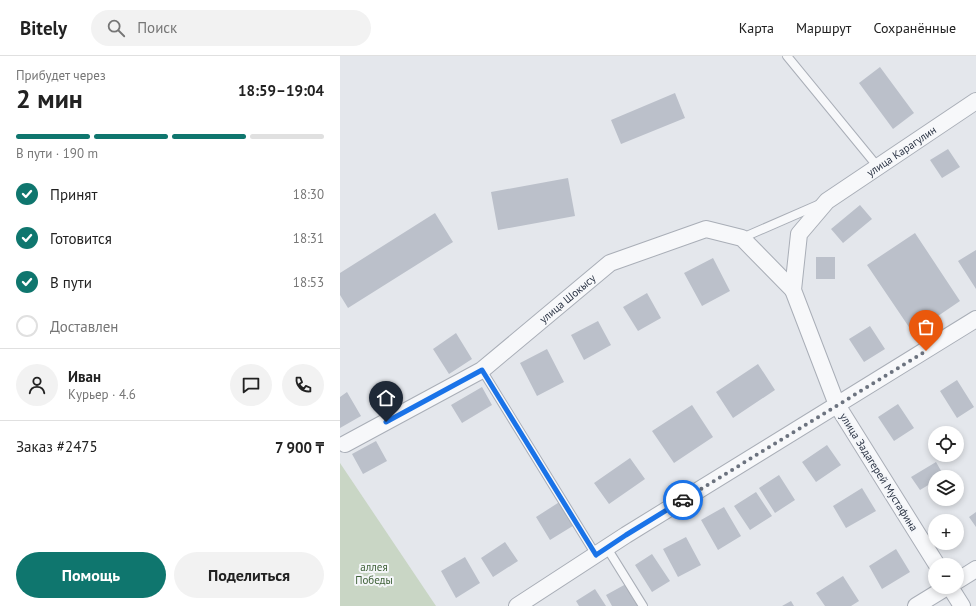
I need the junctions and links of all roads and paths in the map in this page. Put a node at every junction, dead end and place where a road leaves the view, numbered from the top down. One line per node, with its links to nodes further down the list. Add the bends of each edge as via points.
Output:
1 (787, 56): 3 (lane)
2 (976, 101): 3 (street, улица Карагулин)
3 (878, 167): 4 (street, улица Карагулин)
4 (827, 201): 5 (lane); 6 (street, улица Задагерей Мустафина, via 800,234)
5 (742, 238): 6 (street); 8 (street, улица Шокысу, via 706,229 610,263)
6 (793, 290): 9 (street, улица Задагерей Мустафина)
7 (976, 319): 9 (street)
8 (482, 370): 10 (street, улица Шокысу); 11 (lane)
9 (837, 406): 11 (street); 12 (street, улица Задагерей Мустафина)
10 (345, 444)
11 (602, 552): 17 (street); 18 (lane)
12 (933, 558)
13 (976, 569): 14 (street)
14 (964, 577)
15 (936, 594): 19 (street)
16 (954, 594): 20 (street)
17 (517, 606)
18 (643, 606)
19 (916, 606)
20 (962, 606)

